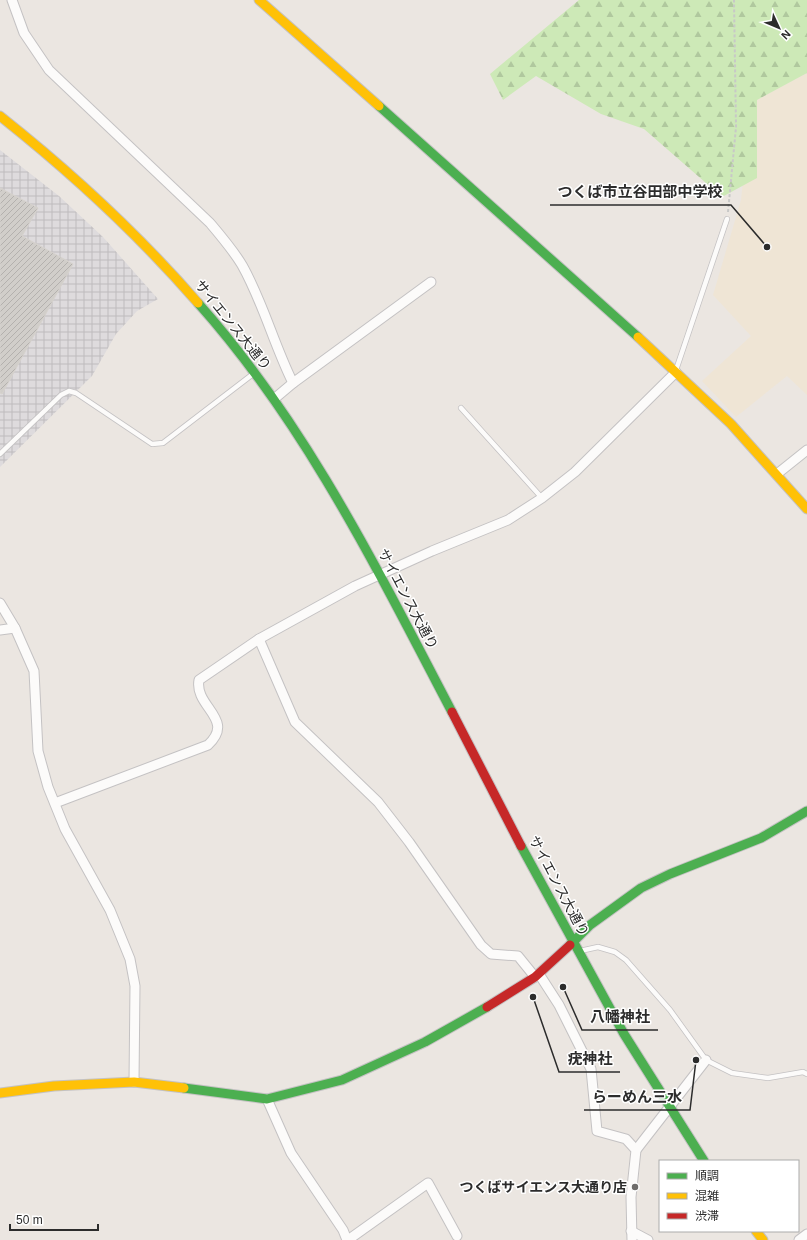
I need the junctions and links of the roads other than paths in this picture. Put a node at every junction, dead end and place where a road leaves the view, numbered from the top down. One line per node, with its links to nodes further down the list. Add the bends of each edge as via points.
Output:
1 (12, 0): 8 (street, via 24,33 49,70 210,223 224,240 245,270)
2 (259, 0): 7 (street)
3 (0, 116): 6 (street, サイエンス大通り, via 63,168 139,238 222,330)
4 (727, 219): 7 (lane)
5 (431, 282): 8 (street)
6 (255, 372): 9 (street, サイエンス大通り); 12 (lane, via 163,443 152,444 76,393 69,391 61,395)
7 (676, 372): 13 (street, via 731,424); 14 (street, via 576,472)
8 (293, 383): 9 (street)
9 (274, 399): 16 (street, サイエンス大通り, via 325,476)
10 (461, 408): 14 (lane)
11 (807, 450): 13 (street)
12 (0, 454)
13 (777, 474): 15 (street)
14 (542, 498): 16 (street, via 508,520)
15 (807, 509)
16 (379, 574): 20 (street); 23 (street, サイエンス大通り)
17 (0, 603): 18 (street)
18 (15, 628): 19 (street); 21 (street, via 34,671 38,751)
19 (0, 630)
20 (259, 639): 21 (street, via 199,680 197,688 202,699 217,718 215,739 208,744); 25 (street, via 295,722 378,802 481,945 491,954 518,956)
21 (55, 803): 28 (street, via 65,829 110,910 130,959 135,986)
22 (807, 811): 23 (street, via 761,838 641,888 590,925)
23 (572, 942): 24 (street, サイエンス大通り); 25 (street)
24 (578, 952): 26 (lane, via 598,947 616,952 626,960 670,1010); 31 (street, サイエンス大通り)
25 (537, 975): 30 (street, via 486,1008 425,1042 342,1080); 32 (street, via 559,1005 591,1069 596,1131 626,1139)
26 (706, 1060): 27 (lane, via 739,1074 768,1078 803,1072); 31 (street)
27 (807, 1074)
28 (134, 1082): 29 (street, via 54,1086); 30 (street)
29 (0, 1093)
30 (267, 1099): 38 (street, via 291,1153 343,1230)
31 (668, 1108): 32 (street); 33 (street, サイエンス大通り)
32 (636, 1150): 37 (street, via 631,1197)
33 (703, 1160)
34 (757, 1232): 40 (street)
35 (807, 1234): 41 (street)
36 (457, 1236): 38 (street, via 428,1183)
37 (632, 1236): 39 (street)
38 (347, 1240)
39 (648, 1240)
40 (763, 1240)
41 (799, 1240)

